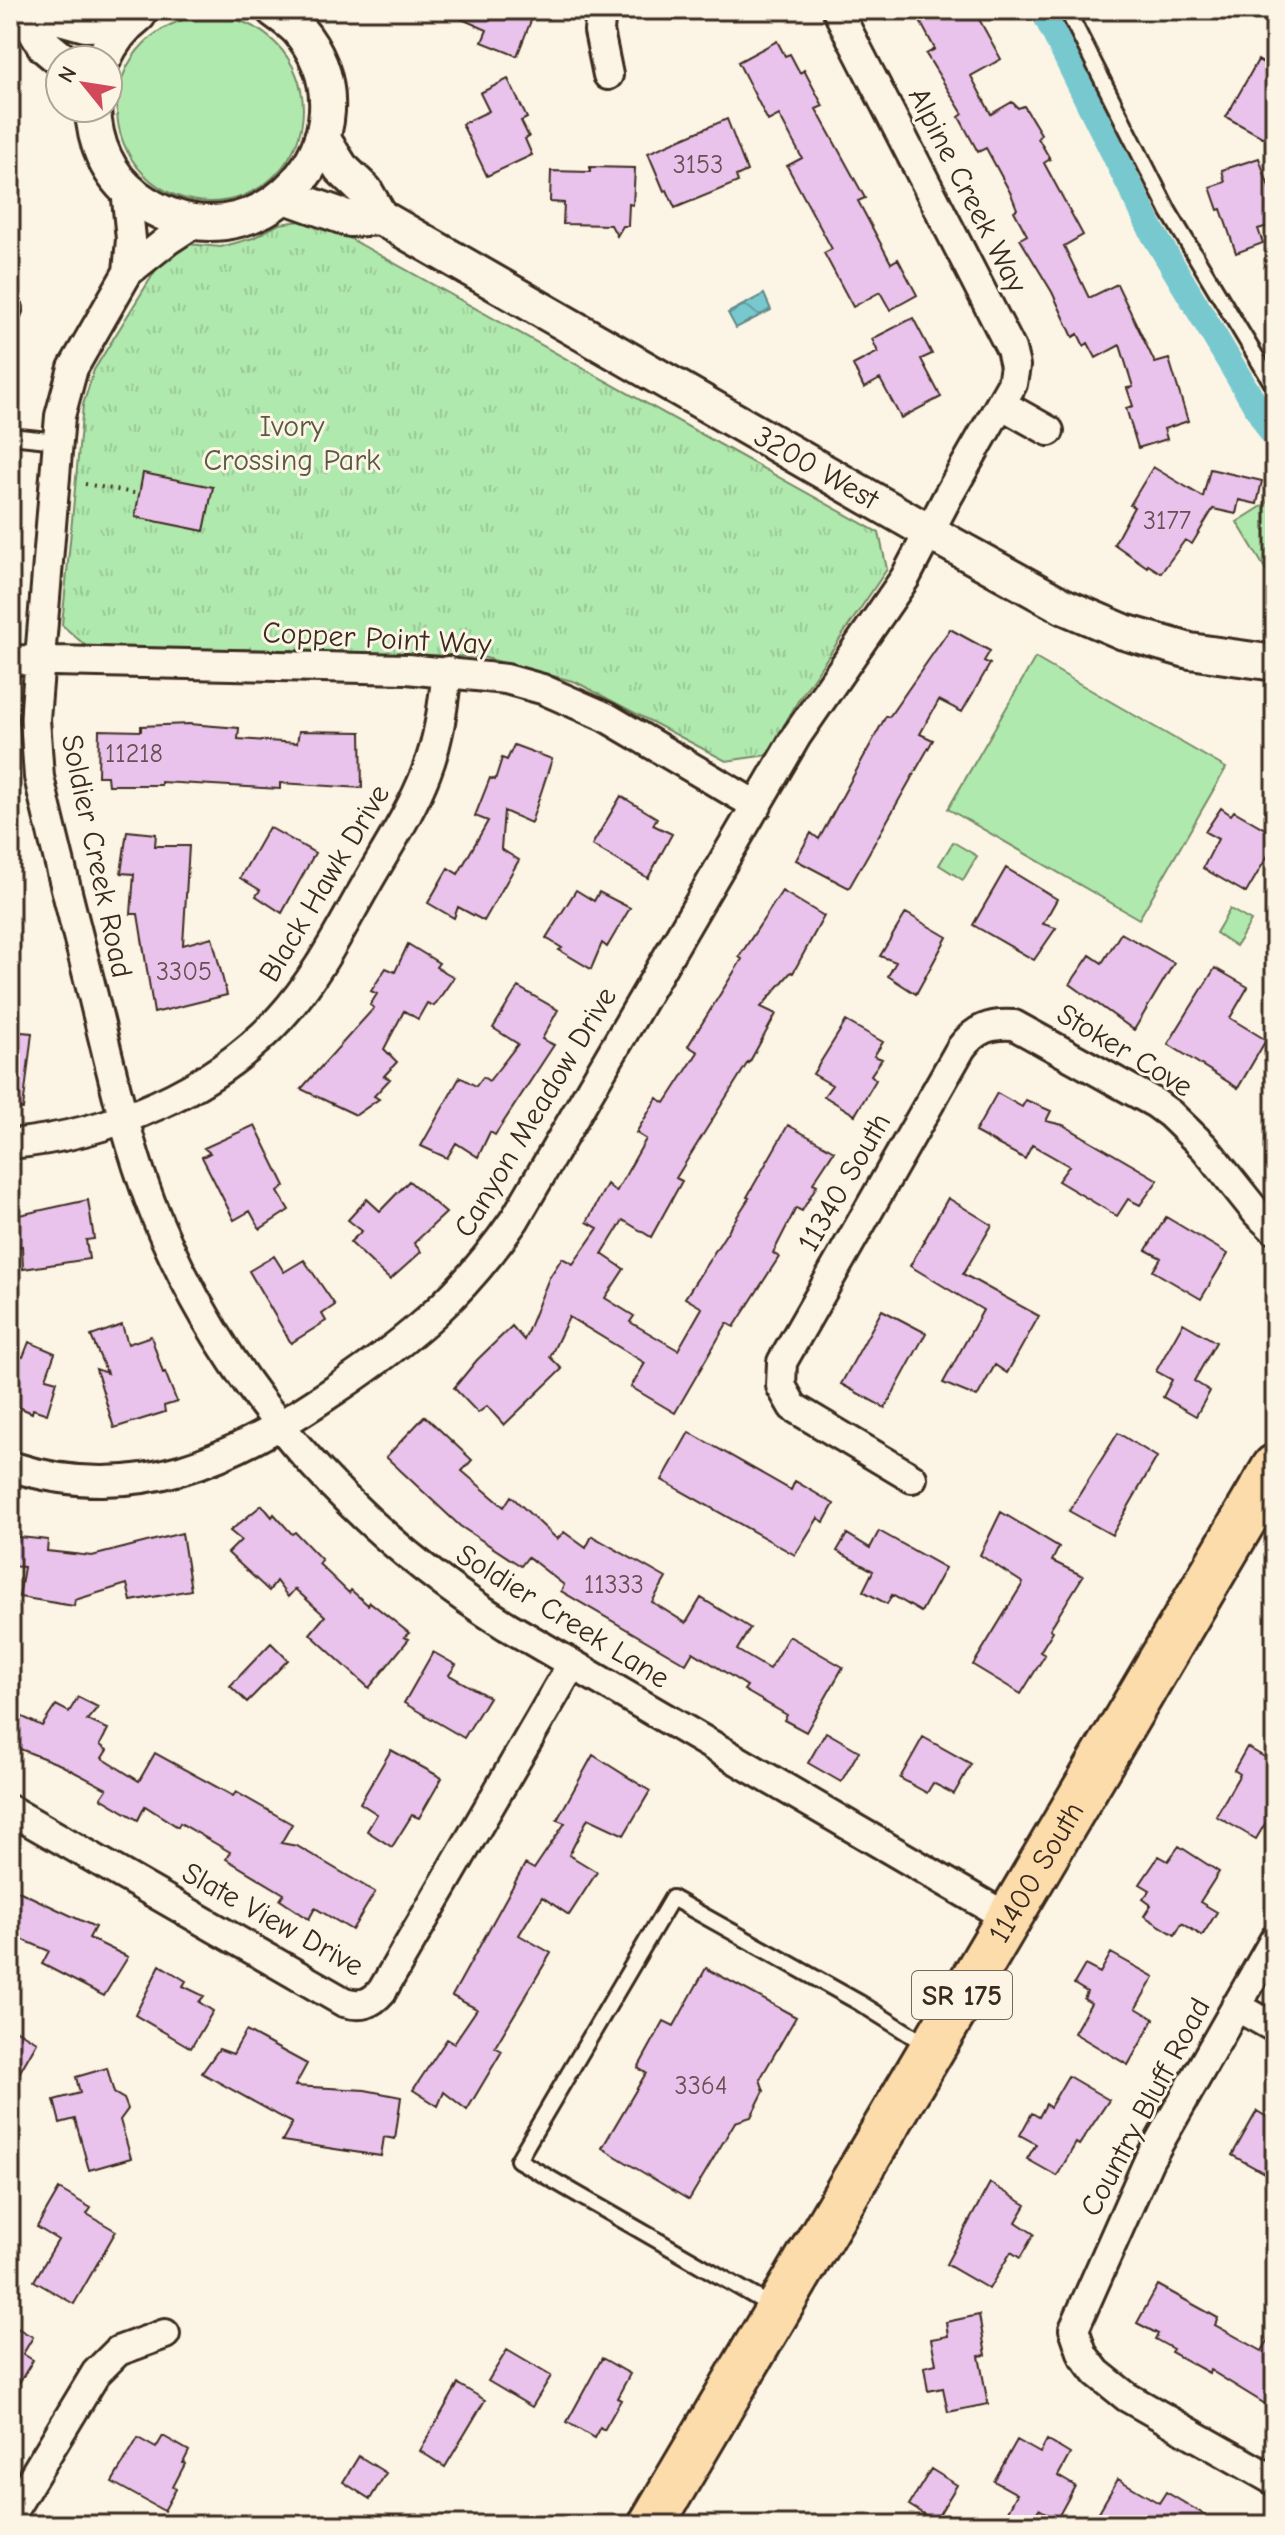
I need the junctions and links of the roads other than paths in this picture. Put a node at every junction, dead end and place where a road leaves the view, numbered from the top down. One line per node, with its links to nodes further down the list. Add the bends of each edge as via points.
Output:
1 (601, 10): 9 (street, via 599,31)
2 (837, 10): 20 (street, Alpine Creek Way, via 1011,349 1015,375)
3 (1067, 10): 19 (lane, via 1169,212)
4 (21, 13): 6 (street, via 85,24); 8 (street)
5 (289, 16): 11 (street, via 313,52 323,79 327,108)
6 (136, 17): 7 (street)
7 (110, 44)
8 (44, 45)
9 (608, 75)
10 (93, 124): 12 (street, via 110,170)
11 (322, 138): 13 (street, via 308,169); 14 (street, 3200 West)
12 (126, 189): 15 (street, via 157,212); 16 (street, Soldier Creek Road)
13 (285, 196): 14 (street, 3200 West, via 350,219); 15 (street, via 258,213 227,223)
14 (380, 217): 24 (street, 3200 West)
15 (194, 223): 16 (street, Soldier Creek Road)
16 (128, 272): 23 (street, Soldier Creek Road, via 73,368)
17 (10, 305): 18 (lane, via 15,308)
18 (10, 321)
19 (1275, 388)
20 (1001, 404): 21 (street); 24 (street, Alpine Creek Way)
21 (1049, 431)
22 (10, 436): 23 (lane)
23 (58, 441): 26 (street, Soldier Creek Road)
24 (929, 532): 27 (street, 3200 West, via 1063,606 1124,632 1190,651); 29 (street, Canyon Meadow Drive, via 905,578 814,709)
25 (10, 660): 26 (street, Copper Point Way)
26 (39, 660): 28 (street, Copper Point Way); 31 (street, Soldier Creek Road, via 39,777)
27 (1275, 663)
28 (447, 671): 29 (street, Copper Point Way, via 506,679 579,703); 31 (street, Black Hawk Drive, via 439,729 419,790 301,992 231,1061)
29 (757, 806): 35 (street, Canyon Meadow Drive, via 495,1249 394,1351)
30 (989, 1025): 33 (street, Stoker Cove, via 1026,1030 1155,1103 1192,1134); 38 (street, 11340 South, via 961,1048 786,1351 780,1374 793,1407)
31 (122, 1120): 32 (street, Black Hawk Drive, via 76,1135); 34 (street, Soldier Creek Road)
32 (10, 1144)
33 (1275, 1230)
34 (178, 1266): 35 (street, Soldier Creek Lane, via 217,1337)
35 (281, 1426): 36 (street, Canyon Meadow Drive, via 211,1461 157,1476 75,1480); 39 (street, Soldier Creek Lane, via 340,1494 403,1552 471,1603)
36 (10, 1466)
37 (1275, 1467): 41 (main road, 11400 South / SR 175)
38 (912, 1478)
39 (572, 1664): 40 (street, Slate View Drive, via 382,1991 366,2004 344,2002); 41 (street, Soldier Creek Lane)
40 (10, 1810)
41 (1008, 1918): 45 (main road, 11400 South / SR 175)
42 (1275, 1939): 43 (street, Country Bluff Road)
43 (1236, 2006): 44 (street); 48 (street, Country Bluff Road, via 1149,2160 1074,2329 1083,2355 1097,2373 1127,2397)
44 (1275, 2028)
45 (931, 2047): 46 (main road, 11400 South / SR 175); 46 (lane, via 672,1898 518,2160)
46 (778, 2310): 50 (main road, 11400 South / SR 175)
47 (165, 2334): 49 (street, via 118,2351 96,2373)
48 (1275, 2481)
49 (10, 2515)
50 (651, 2525)

